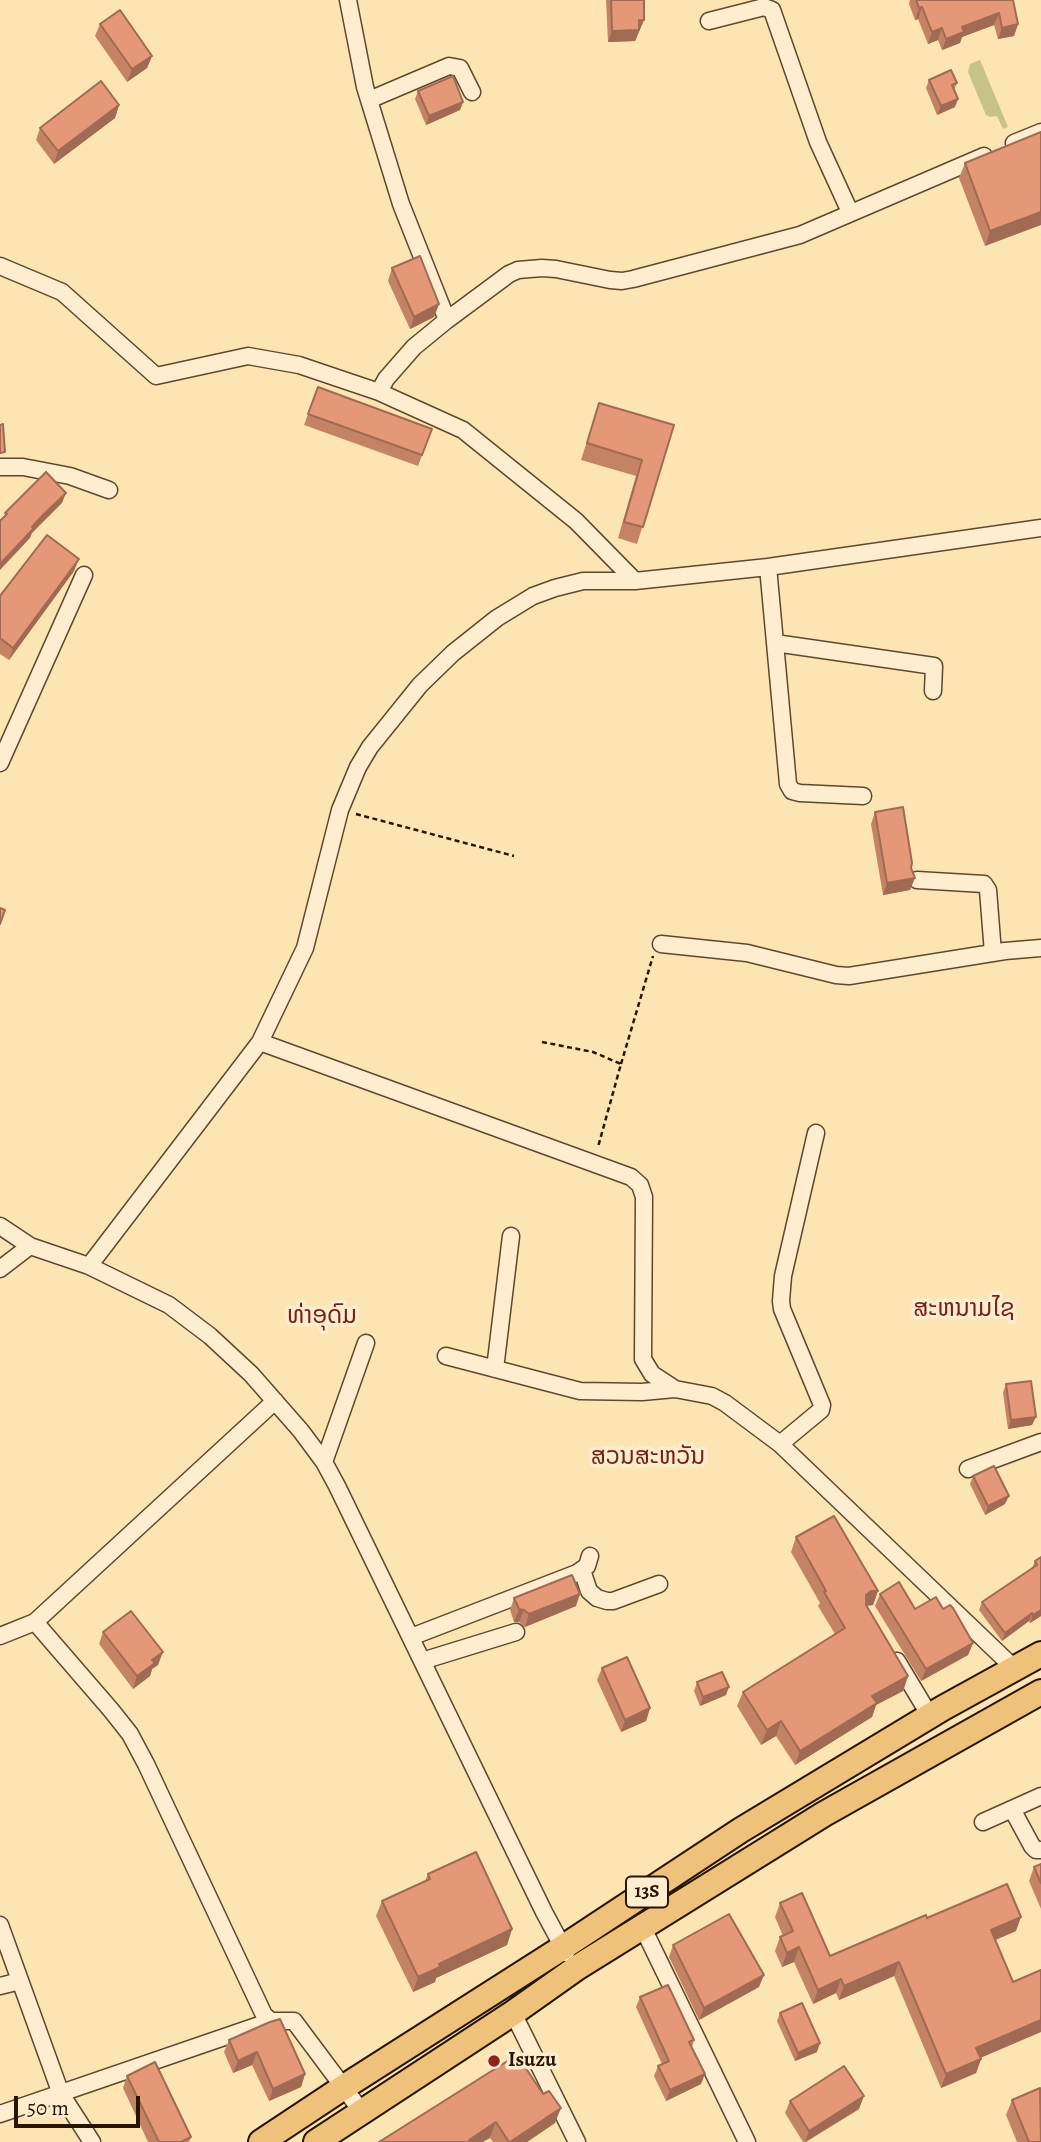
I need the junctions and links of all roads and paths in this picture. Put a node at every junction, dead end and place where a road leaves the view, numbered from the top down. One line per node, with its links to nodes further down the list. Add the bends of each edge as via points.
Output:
1 (348, 0): 4 (street)
2 (709, 21): 6 (street, via 772,10 818,142)
3 (472, 92): 4 (street, via 460,68 449,66)
4 (369, 100): 8 (street, via 401,204)
5 (1041, 132): 6 (street)
6 (850, 212): 8 (street, via 795,237 622,281 556,269 518,271)
7 (0, 266): 9 (street, via 62,292 156,376 247,356 299,365)
8 (447, 320): 9 (street, via 414,347)
9 (379, 392): 15 (street, via 463,430 576,521)
10 (0, 467): 11 (street, via 70,476)
11 (109, 490)
12 (1041, 528): 13 (street)
13 (768, 567): 15 (street); 16 (street)
14 (84, 575): 18 (street)
15 (635, 581): 20 (street, via 583,581 555,588 497,618 453,653 394,716 358,767)
16 (775, 643): 17 (street, via 934,666); 19 (street, via 792,791)
17 (933, 691)
18 (0, 763)
19 (863, 796)
20 (340, 810): 21 (path); 26 (street, via 305,948)
21 (514, 856)
22 (917, 880): 25 (street, via 984,884)
23 (661, 944): 25 (street, via 747,953 849,976); 28 (path, via 656,947)
24 (1041, 948): 25 (street)
25 (993, 953)
26 (260, 1042): 30 (street); 34 (street)
27 (542, 1042): 28 (path, via 593,1052)
28 (621, 1064): 30 (path)
29 (816, 1133): 42 (street, via 780,1301 822,1405)
30 (593, 1164): 39 (street, via 631,1177 640,1185 644,1197 643,1359 652,1374)
31 (0, 1226): 33 (street)
32 (511, 1236): 38 (street)
33 (30, 1246): 34 (street); 35 (street)
34 (89, 1266): 40 (street, via 169,1305 210,1336)
35 (0, 1269)
36 (366, 1343): 43 (street)
37 (446, 1356): 38 (street)
38 (495, 1369): 39 (street, via 580,1391)
39 (675, 1389): 42 (street, via 712,1396)
40 (275, 1401): 43 (street); 46 (street)
41 (1041, 1442): 44 (street)
42 (780, 1444): 53 (street)
43 (324, 1462): 49 (street)
44 (968, 1469)
45 (659, 1584): 49 (street, via 607,1601 589,1591 586,1563)
46 (35, 1622): 48 (street); 67 (street, via 130,1734 264,2015)
47 (516, 1632): 52 (street)
48 (0, 1636)
49 (411, 1637): 52 (street)
50 (890, 1649): 55 (street)
51 (1041, 1654): 53 (highway, 13S)
52 (422, 1661): 62 (street)
53 (1014, 1668): 55 (highway, 13S)
54 (1041, 1692): 61 (highway, 13S, via 824,1814)
55 (930, 1716): 62 (highway, 13S, via 741,1830)
56 (1041, 1796): 57 (street)
57 (1012, 1809): 58 (street); 59 (street, via 1032,1846)
58 (983, 1822)
59 (1041, 1850)
60 (0, 1925): 64 (street)
61 (643, 1928): 63 (highway, 13S); 76 (street)
62 (562, 1948): 63 (street); 68 (highway, 13S)
63 (578, 1967): 66 (highway, 13S)
64 (20, 1981): 65 (street); 69 (street)
65 (0, 1986)
66 (513, 2013): 70 (highway, 13S); 75 (street)
67 (271, 2021): 68 (street, via 294,2021); 69 (street)
68 (344, 2087): 70 (street); 73 (highway, 13S)
69 (61, 2094): 71 (street); 72 (street)
70 (362, 2112): 74 (highway, 13S)
71 (0, 2114)
72 (92, 2142)
73 (261, 2142)
74 (316, 2142)
75 (577, 2142)
76 (747, 2142)

